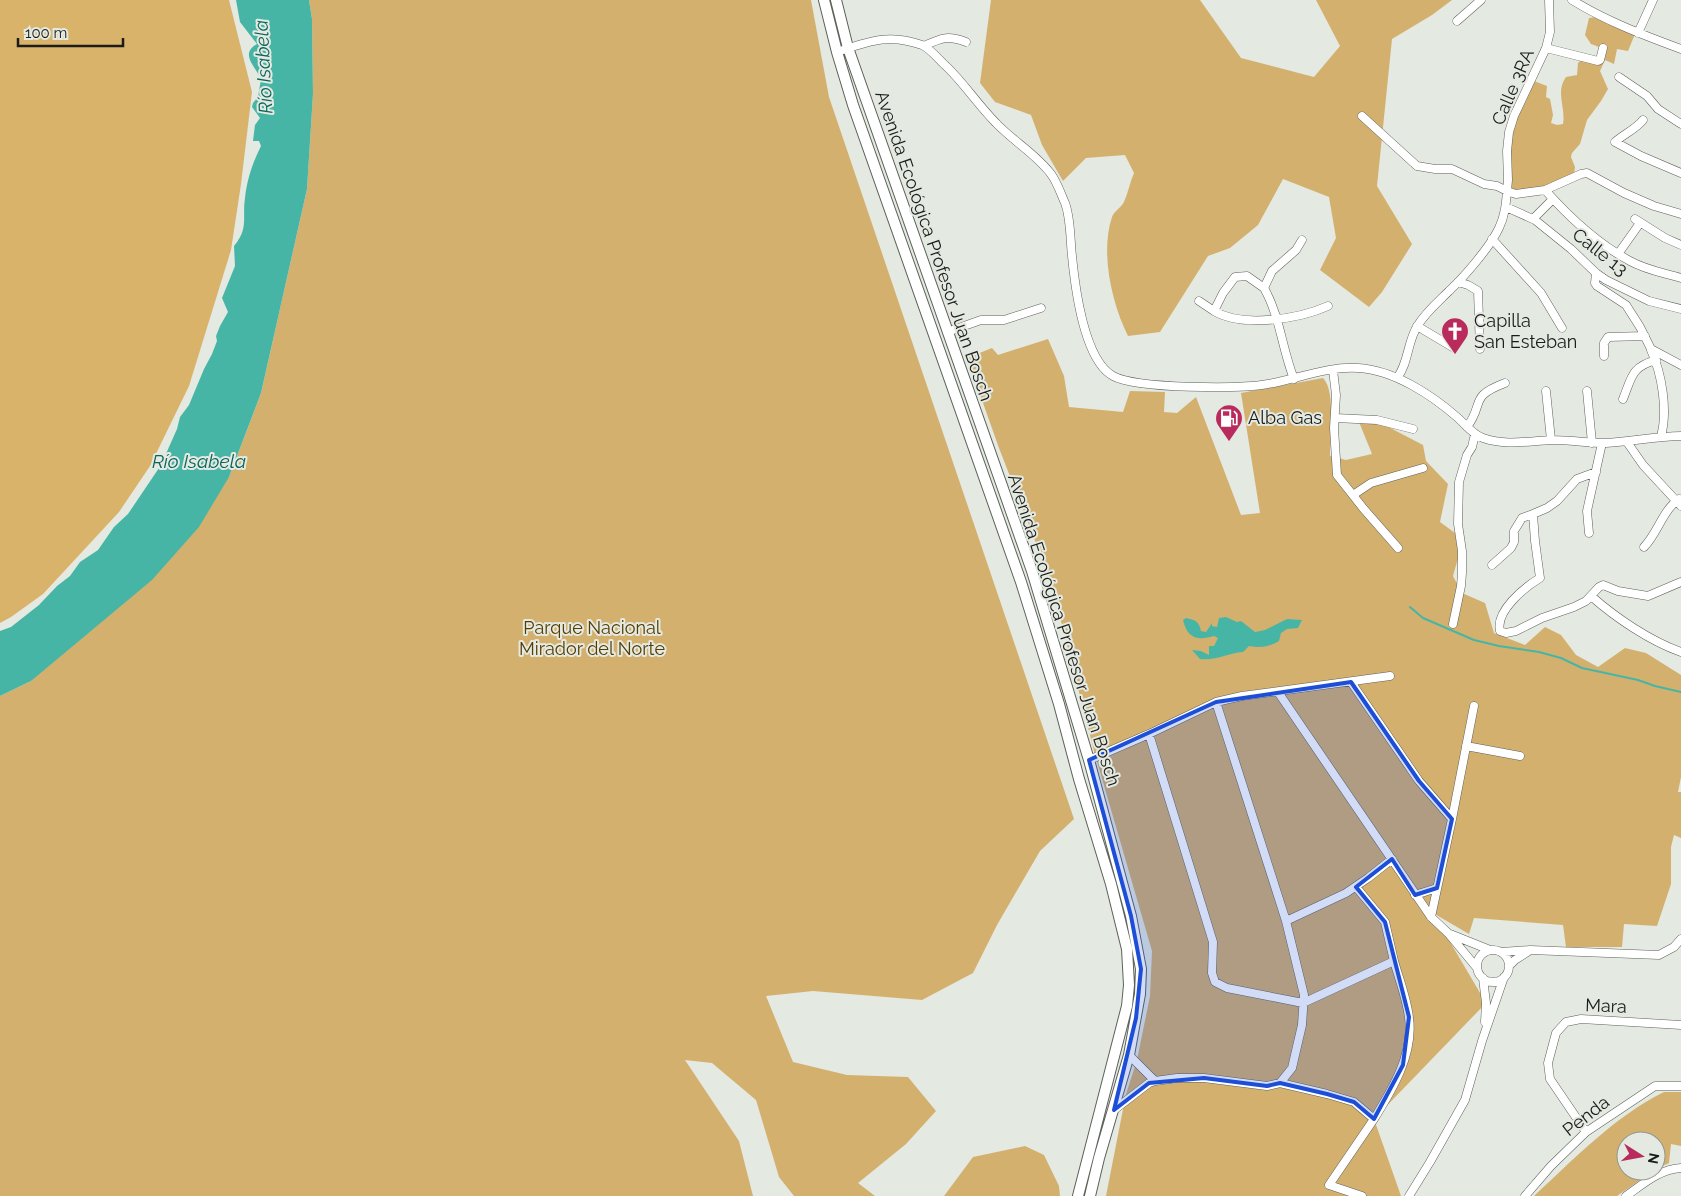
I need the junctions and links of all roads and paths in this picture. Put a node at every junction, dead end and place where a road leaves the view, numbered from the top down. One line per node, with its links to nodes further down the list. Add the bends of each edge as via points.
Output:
1 (824, 0): 15 (street, Avenida Ecológica Profesor Juan Bosch)
2 (836, 0): 11 (street, Avenida Ecológica Profesor Juan Bosch)
3 (1481, 0): 7 (street)
4 (1549, 0): 12 (street, Calle 3RA, via 1550,32)
5 (1572, 0): 8 (street)
6 (1652, 0): 8 (street)
7 (1457, 21)
8 (1638, 33): 14 (street)
9 (966, 42): 10 (street, via 941,38)
10 (924, 46): 11 (street, via 883,39); 53 (street, via 950,70 997,124 1051,175 1068,211 1073,270 1085,332 1099,362 1113,376 1146,384 1220,387 1266,385)
11 (848, 48): 15 (street); 43 (street, Avenida Ecológica Profesor Juan Bosch)
12 (1546, 48): 13 (street, via 1598,61); 22 (street, Calle 3RA, via 1509,132)
13 (1603, 48)
14 (1681, 49)
15 (837, 52): 118 (street, Avenida Ecológica Profesor Juan Bosch, via 1022,582 1128,949 1127,1006)
16 (1619, 77): 19 (street)
17 (1362, 116): 22 (street, via 1417,166 1452,169)
18 (1643, 120): 20 (street, via 1616,142)
19 (1681, 124)
20 (1681, 173)
21 (1545, 190): 22 (street, via 1516,194); 23 (street); 25 (street, via 1588,173 1624,193)
22 (1507, 191): 24 (street, Calle 3RA)
23 (1553, 199): 26 (street); 30 (street, via 1584,229)
24 (1506, 207): 26 (street, Calle 13); 27 (street, Calle 3RA)
25 (1681, 214)
26 (1533, 219): 31 (street, Calle 13, via 1571,248)
27 (1492, 239): 33 (street, Calle 3RA); 42 (street, via 1541,293)
28 (1302, 240): 34 (street, via 1296,250 1272,271)
29 (1681, 245): 30 (street, via 1637,221)
30 (1618, 254): 32 (street, via 1635,264)
31 (1596, 273): 38 (street, Calle 13, via 1640,297); 44 (street, via 1597,286 1626,305)
32 (1681, 278)
33 (1458, 282): 41 (street, Calle 3RA); 47 (street, via 1478,291)
34 (1264, 288): 39 (street, via 1247,276 1235,277 1222,293); 40 (street)
35 (1199, 301): 39 (street)
36 (1328, 306): 40 (street)
37 (1041, 308): 43 (street, via 1004,320 981,320)
38 (1681, 309)
39 (1214, 311): 40 (street, via 1233,319)
40 (1277, 319): 53 (street)
41 (1417, 326): 45 (street); 52 (street, Calle 3RA, via 1404,368)
42 (1562, 328)
43 (947, 332): 89 (street, Avenida Ecológica Profesor Juan Bosch, via 1032,571)
44 (1644, 336): 46 (street); 48 (street, via 1608,337 1604,343)
45 (1454, 348)
46 (1651, 348): 49 (street); 50 (street)
47 (1480, 349)
48 (1604, 356)
49 (1656, 360): 57 (street, via 1638,367); 62 (street, via 1663,406)
50 (1681, 364)
51 (1333, 370): 52 (street, via 1361,368); 53 (street); 58 (street)
52 (1397, 378): 60 (street, via 1431,397)
53 (1294, 379)
54 (1505, 383): 60 (street, via 1491,388 1479,398)
55 (1546, 391): 64 (street)
56 (1587, 391): 66 (street)
57 (1623, 399)
58 (1335, 418): 59 (street, via 1377,420); 70 (street, via 1337,475)
59 (1412, 428)
60 (1468, 428): 61 (street)
61 (1475, 434): 64 (street, via 1510,444); 79 (street, via 1460,482 1458,524 1462,573)
62 (1661, 436): 63 (street); 65 (street)
63 (1681, 436)
64 (1551, 440): 66 (street)
65 (1627, 442): 67 (street); 71 (street, via 1643,464)
66 (1592, 443): 67 (street)
67 (1602, 443): 69 (street)
68 (1423, 468): 70 (street, via 1371,483)
69 (1596, 472): 72 (street, via 1577,479 1557,501); 73 (street, via 1587,511)
70 (1353, 495): 75 (street)
71 (1680, 502): 74 (street, via 1670,508)
72 (1533, 514): 76 (street, via 1522,518 1514,531 1511,548); 78 (street, via 1540,578 1506,609 1500,632 1516,631 1574,607)
73 (1589, 532)
74 (1644, 547)
75 (1398, 548)
76 (1492, 565)
77 (1681, 582): 78 (street, via 1648,596 1603,586)
78 (1591, 596): 80 (street, via 1612,614)
79 (1453, 624)
80 (1681, 652)
81 (1390, 676): 82 (street)
82 (1352, 682): 83 (street); 90 (street, via 1419,781)
83 (1278, 692): 84 (street); 91 (street)
84 (1216, 702): 86 (street); 96 (street)
85 (1474, 706): 87 (street)
86 (1149, 734): 89 (street); 107 (street, via 1213,942 1214,982 1227,988)
87 (1466, 746): 88 (street); 90 (street)
88 (1520, 756)
89 (1089, 760): 110 (street, Avenida Ecológica Profesor Juan Bosch, via 1131,916 1141,969)
90 (1452, 819): 93 (street)
91 (1392, 860): 92 (street); 94 (street)
92 (1356, 887): 96 (street); 102 (street, via 1385,922)
93 (1437, 888): 94 (street); 95 (street)
94 (1415, 896): 95 (street)
95 (1431, 917): 97 (street)
96 (1286, 921): 107 (street, via 1304,995)
97 (1448, 933): 99 (street); 104 (street)
98 (1681, 939): 100 (street, via 1674,947 1658,955)
99 (1490, 950): 101 (street); 104 (street, via 1480,956)
100 (1530, 950): 101 (street); 103 (street)
101 (1501, 952): 103 (street)
102 (1394, 961): 107 (street); 115 (street, via 1410,1032 1403,1065 1393,1089)
103 (1509, 966): 105 (street)
104 (1477, 968): 106 (street)
105 (1504, 977): 106 (street, via 1496,981); 109 (street)
106 (1484, 978): 109 (street, via 1486,1018)
107 (1303, 1003): 112 (street, via 1302,1025 1292,1068)
108 (1681, 1025): 116 (street, Mara, via 1581,1019 1566,1022 1561,1027 1556,1033 1548,1063 1550,1080)
109 (1482, 1041): 121 (street, via 1465,1100)
110 (1129, 1055): 111 (street); 114 (street, Avenida Ecológica Profesor Juan Bosch)
111 (1155, 1082): 112 (street, via 1204,1078 1266,1086); 114 (street, via 1149,1082)
112 (1280, 1084): 115 (street, via 1354,1102)
113 (1681, 1086): 116 (street, Penda, via 1655,1086)
114 (1114, 1110): 119 (street, Avenida Ecológica Profesor Juan Bosch)
115 (1374, 1119): 120 (street, via 1329,1185)
116 (1586, 1132): 122 (street, Penda)
117 (1681, 1168): 123 (street, via 1671,1168)
118 (1078, 1196)
119 (1090, 1196)
120 (1362, 1196)
121 (1408, 1196)
122 (1525, 1196)
123 (1626, 1196)

